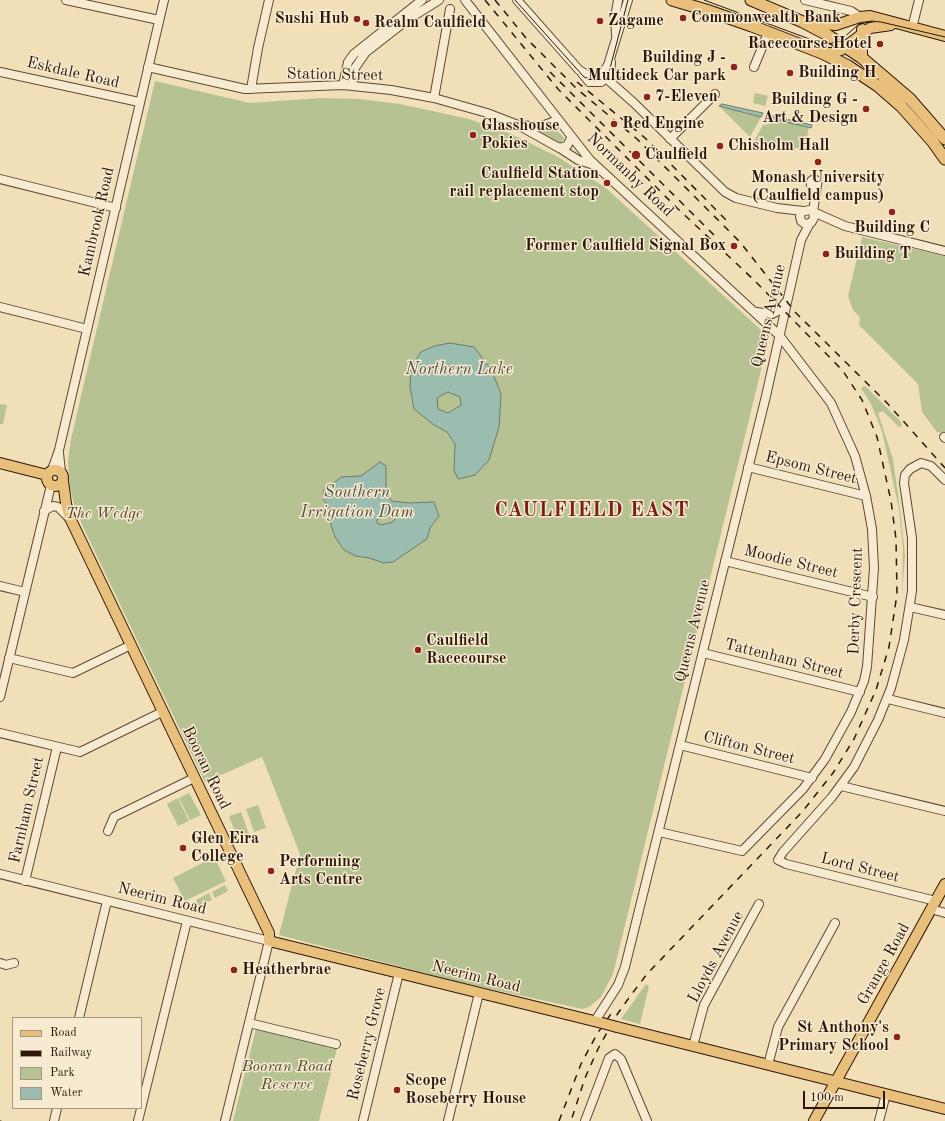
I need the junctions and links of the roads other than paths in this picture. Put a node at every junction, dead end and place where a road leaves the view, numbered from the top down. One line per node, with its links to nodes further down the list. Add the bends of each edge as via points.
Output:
1 (66, 0): 17 (street)
2 (164, 0): 17 (street, Kambrook Road)
3 (422, 0): 32 (street, via 354,54 348,62)
4 (440, 0): 33 (street, via 408,20 366,52 354,70)
5 (465, 0): 38 (street, Normanby Road)
6 (517, 0): 31 (street, via 579,70 591,76)
7 (618, 0): 23 (street, via 615,17)
8 (628, 0): 23 (street)
9 (672, 0): 21 (highway)
10 (751, 0): 18 (highway)
11 (805, 0): 14 (street)
12 (919, 0): 20 (street)
13 (268, 1): 34 (street)
14 (834, 3): 16 (street)
15 (450, 9): 36 (street)
16 (860, 17): 18 (main road, via 836,25); 19 (main road, via 870,16); 22 (main road)
17 (159, 20): 28 (street, Kambrook Road)
18 (804, 23): 25 (highway)
19 (898, 25): 20 (main road); 22 (main road, via 877,26)
20 (912, 28): 24 (main road)
21 (768, 33): 26 (highway); 29 (street)
22 (862, 33): 25 (main road); 27 (main road)
23 (616, 36): 31 (street)
24 (945, 36)
25 (846, 47): 26 (main road); 27 (highway)
26 (822, 53): 44 (highway, via 854,69 886,92 924,131)
27 (862, 58): 41 (highway, via 910,98)
28 (148, 67): 34 (street, Station Street); 37 (street, Kambrook Road)
29 (754, 67)
30 (0, 72): 37 (street, Eskdale Road)
31 (606, 76): 42 (street, via 630,96)
32 (343, 85): 33 (street, Station Street); 34 (street, Station Street)
33 (352, 86): 36 (street, Station Street)
34 (251, 89)
35 (715, 94): 42 (street)
36 (434, 98): 39 (street, Station Street, via 480,110)
37 (139, 102): 47 (street, Kambrook Road)
38 (558, 120): 39 (street, Station Street, via 539,127); 40 (street, Normanby Road)
39 (518, 125): 43 (street, Station Street)
40 (571, 138): 43 (street, via 566,147); 45 (street, Normanby Road)
41 (945, 138)
42 (670, 139): 48 (street, via 725,192 736,198)
43 (557, 147): 45 (street, Station Street, via 578,160)
44 (945, 159)
45 (595, 165): 58 (street, Normanby Road)
46 (0, 179): 47 (street)
47 (116, 208): 59 (street, Kambrook Road)
48 (777, 208): 49 (street); 51 (street)
49 (804, 210): 50 (street); 50 (street, via 814,185); 51 (street, via 800,215)
50 (813, 212): 52 (street, via 814,218); 53 (street)
51 (801, 221): 52 (street, via 805,224); 54 (street, Queens Avenue)
52 (811, 223): 53 (street); 54 (street, Queens Avenue)
53 (838, 224): 55 (street)
54 (801, 240): 56 (street, Queens Avenue)
55 (945, 251)
56 (787, 298): 58 (street, via 782,309 772,314); 60 (street, Queens Avenue)
57 (0, 307): 59 (street)
58 (752, 310): 60 (street, Normanby Road)
59 (87, 329): 63 (street, Kambrook Road, via 58,450)
60 (779, 335): 62 (street, Queens Avenue); 65 (street, Derby Crescent, via 831,404 855,456)
61 (0, 463): 63 (main road)
62 (748, 467): 65 (street, Epsom Street); 68 (street, Queens Avenue)
63 (55, 478): 66 (street, Kambrook Road); 67 (main road, Booran Road)
64 (945, 480): 72 (street, via 926,464 915,465 906,475 904,483 913,559)
65 (866, 496): 71 (street, Derby Crescent, via 873,540)
66 (44, 511): 67 (street, via 53,506 58,507); 70 (street, Kambrook Road)
67 (70, 518): 74 (main road, Booran Road)
68 (725, 561): 71 (street, Moodie Street); 75 (street, Queens Avenue)
69 (0, 586): 70 (street)
70 (25, 592): 76 (street, Kambrook Road)
71 (873, 597): 78 (street, Derby Crescent, via 867,667)
72 (910, 607): 73 (street); 80 (street)
73 (945, 615)
74 (131, 645): 76 (street, via 73,672); 81 (main road, Booran Road)
75 (702, 653): 78 (street, Tattenham Street); 84 (street, Queens Avenue)
76 (9, 658): 77 (street, Kambrook Road)
77 (3, 673): 79 (street, Kambrook Road)
78 (860, 692): 87 (street, Derby Crescent, via 835,741)
79 (0, 697)
80 (888, 699): 82 (street); 88 (street, via 868,743)
81 (162, 712): 85 (street, via 80,752); 86 (main road, Booran Road)
82 (945, 713)
83 (0, 733): 85 (street)
84 (680, 745): 87 (street, Clifton Street); 91 (street, Queens Avenue)
85 (57, 747): 93 (street, Farnham Street)
86 (194, 778): 90 (street, via 114,817); 101 (main road, Booran Road, via 269,932)
87 (812, 778): 91 (street, Derby Crescent, via 742,851)
88 (841, 786): 89 (street); 97 (street, Lord Street, via 782,852 778,860)
89 (945, 811)
90 (108, 831)
91 (659, 832): 107 (street, Queens Avenue, via 624,973)
92 (0, 874): 93 (street, Neerim Road)
93 (25, 881): 95 (street, Neerim Road)
94 (945, 884): 97 (main road, Grange Road)
95 (107, 901): 99 (street, Neerim Road); 106 (street)
96 (759, 904): 110 (street, Lloyds Avenue, via 703,1007)
97 (933, 905): 98 (street, Lord Street); 112 (main road, Grange Road)
98 (945, 913)
99 (187, 921): 101 (street, Neerim Road); 114 (street)
100 (835, 923): 111 (street, via 778,1027)
101 (269, 941): 104 (main road, Neerim Road); 108 (street, Booran Road)
102 (0, 963): 103 (street)
103 (14, 963)
104 (399, 973): 105 (main road, Neerim Road); 121 (street, Roseberry Grove)
105 (478, 993): 107 (main road, Neerim Road); 122 (street)
106 (79, 1017)
107 (598, 1022): 110 (main road, Neerim Road, bridge)
108 (249, 1023): 109 (street); 120 (street, Booran Road)
109 (336, 1044)
110 (693, 1046): 111 (main road, Neerim Road)
111 (768, 1064): 112 (main road, Neerim Road)
112 (836, 1081): 113 (main road, Neerim Road); 125 (main road, Grange Road)
113 (886, 1094): 115 (main road, Neerim Road); 126 (street)
114 (142, 1105)
115 (945, 1108)
116 (58, 1109): 118 (street)
117 (141, 1109): 119 (street)
118 (54, 1121)
119 (138, 1121)
120 (225, 1121)
121 (363, 1121)
122 (448, 1121)
123 (585, 1121): 124 (street, via 612,1055 617,1055 621,1059)
124 (647, 1121)
125 (814, 1121)
126 (879, 1121)

